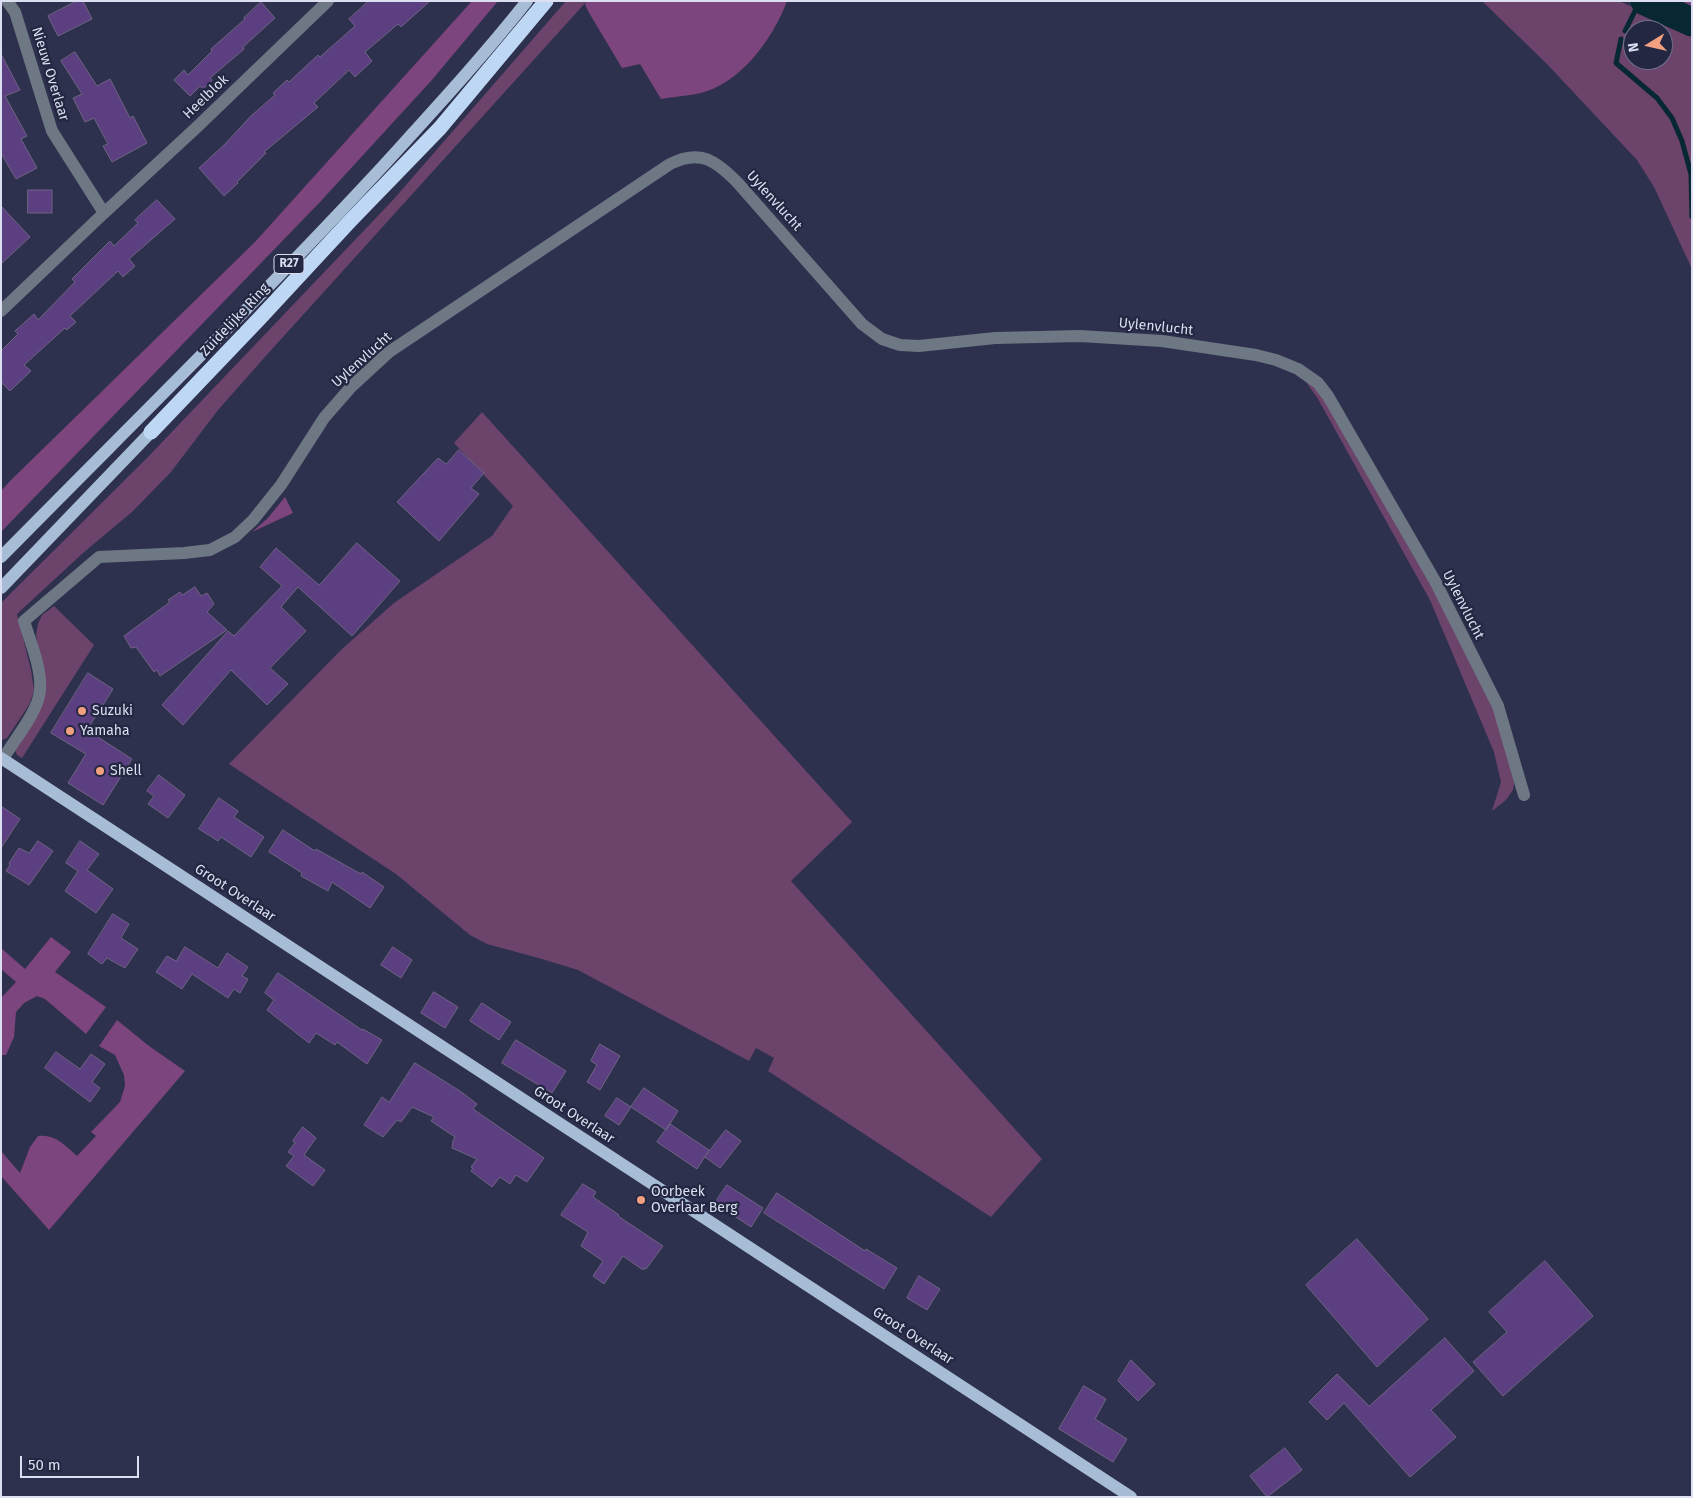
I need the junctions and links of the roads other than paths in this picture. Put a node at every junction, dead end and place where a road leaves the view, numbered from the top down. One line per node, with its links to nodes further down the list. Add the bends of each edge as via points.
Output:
1 (7, 1): 5 (street, Nieuw Overlaar, via 15,12 52,131)
2 (328, 1): 5 (street, Heelblok)
3 (527, 1): 8 (main road, Zuidelijke Ring / R27, via 433,111 342,210)
4 (546, 1): 7 (highway, Zuidelijke Ring / R27, via 440,128)
5 (104, 213): 6 (street)
6 (1, 311)
7 (151, 432): 9 (main road, Zuidelijke Ring / R27)
8 (1, 557)
9 (1, 588)
10 (2, 758): 11 (street, Uylenvlucht, via 38,702 40,690 24,621 99,557 210,550 235,538 281,484 324,418 350,387 389,352 670,164 681,158 699,156 721,165 862,324 882,339 900,345 919,346 994,338 1080,336 1162,341 1276,360 1298,369 1318,383 1439,589 1498,706); 12 (main road, Groot Overlaar)
11 (1524, 795)
12 (1131, 1497)

